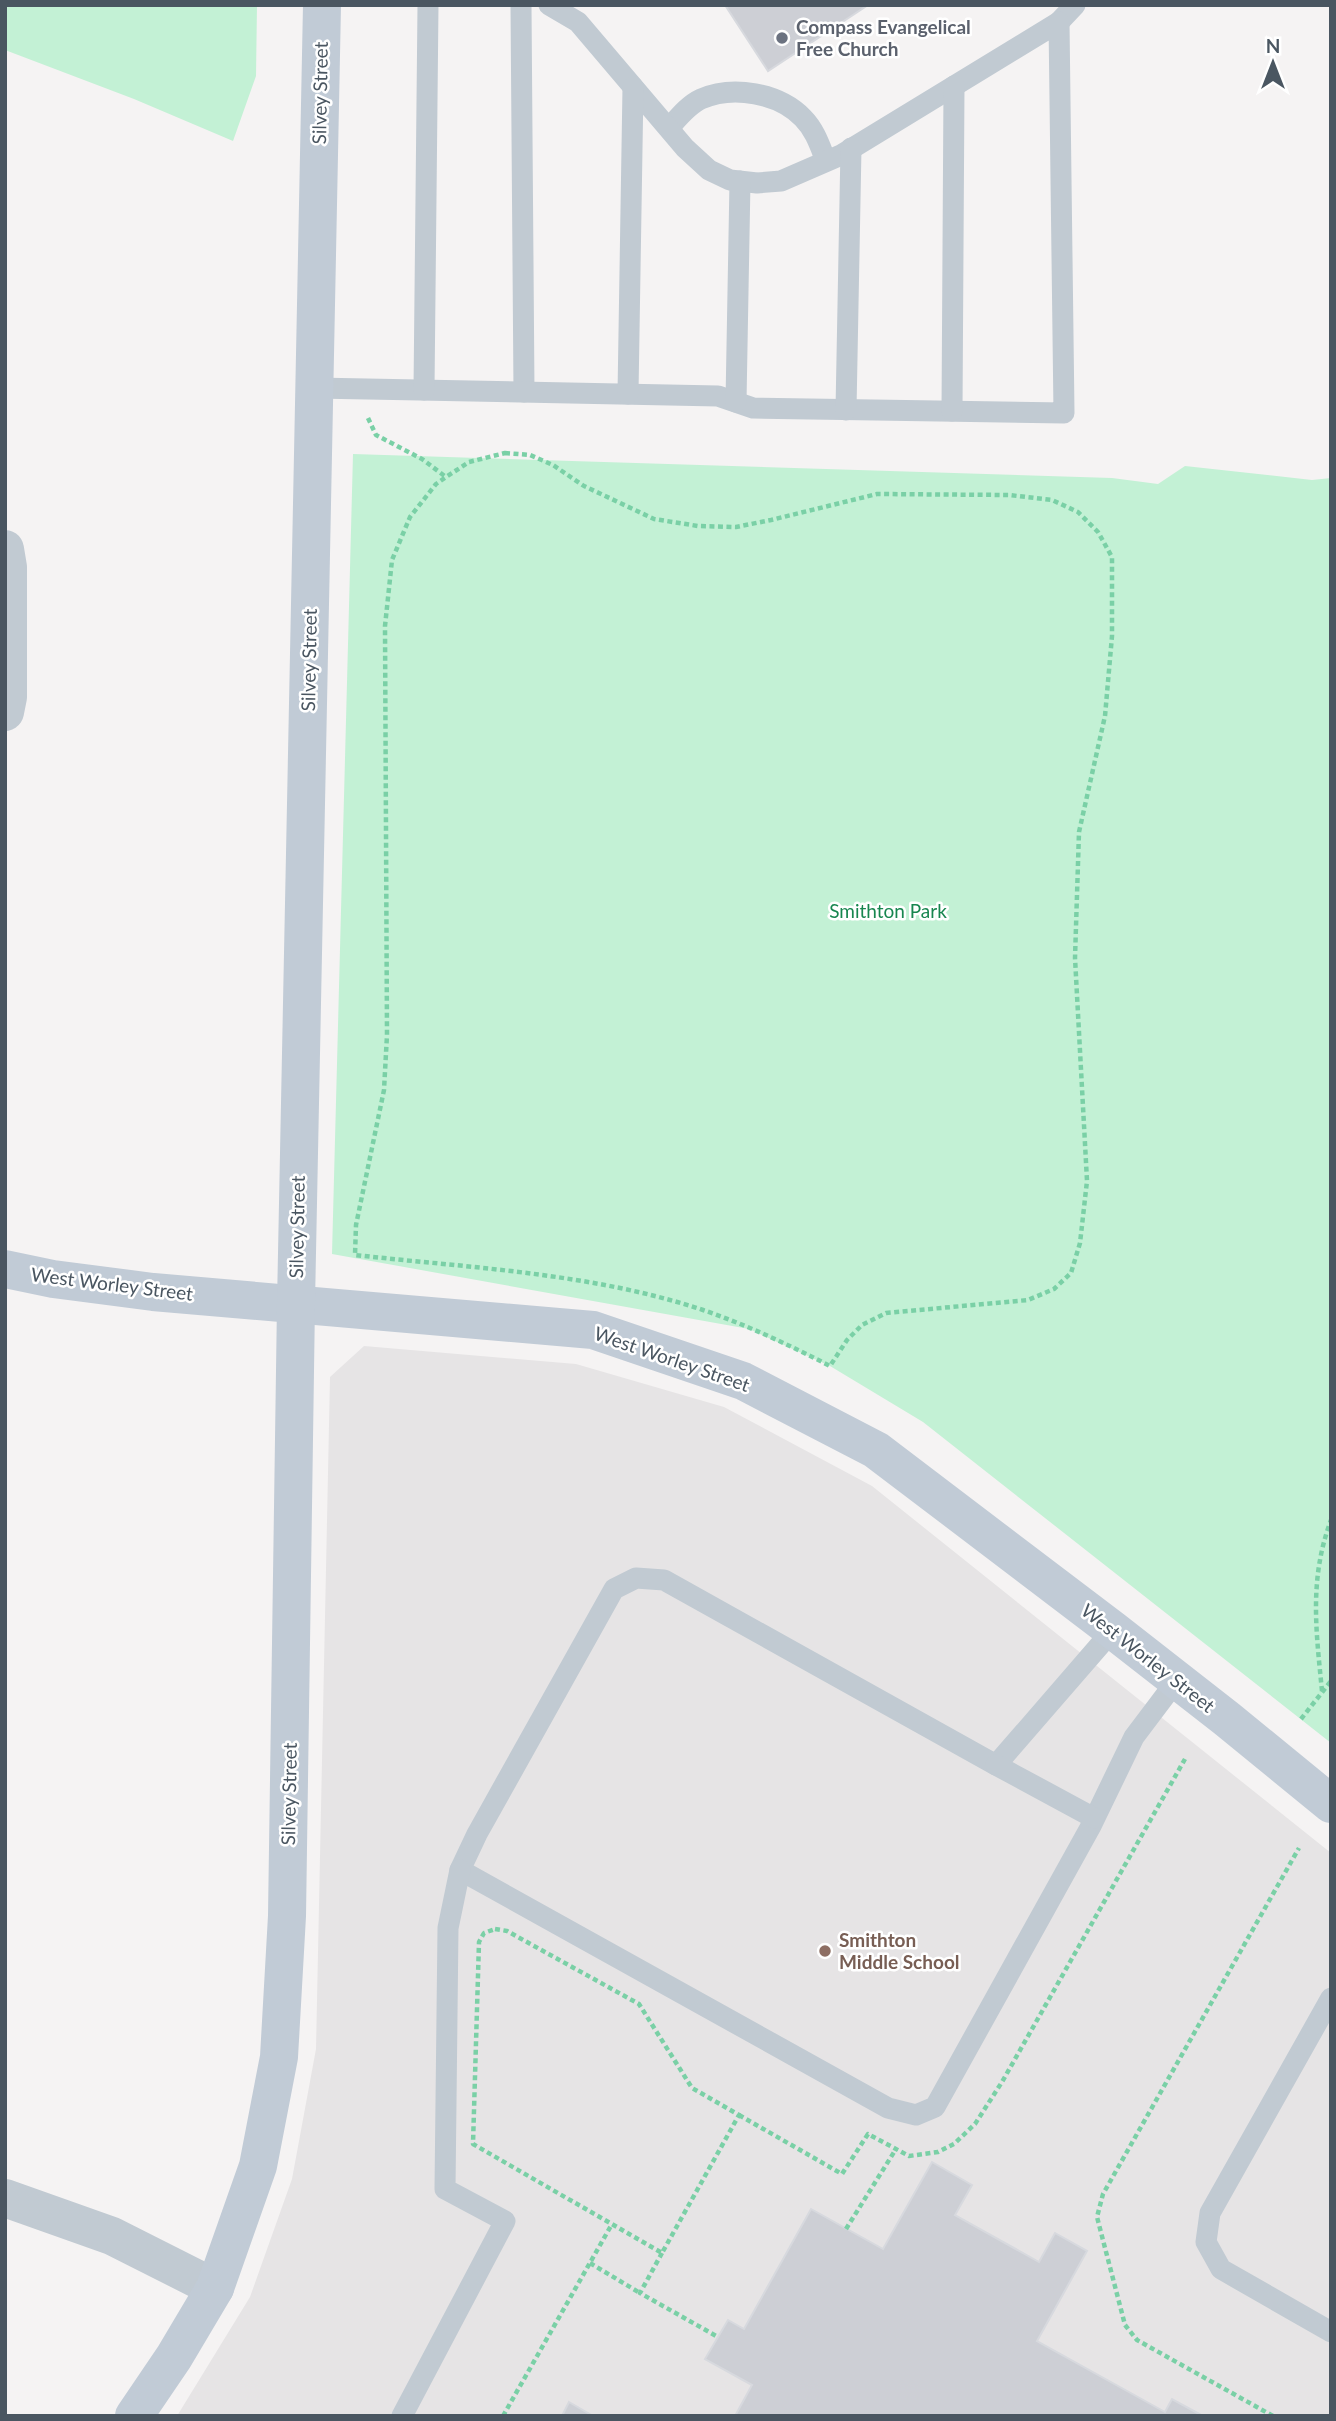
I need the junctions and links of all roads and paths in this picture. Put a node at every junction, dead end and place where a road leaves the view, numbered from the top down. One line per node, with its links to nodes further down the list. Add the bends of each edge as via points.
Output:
1 (321, 5): 13 (street, Silvey Street)
2 (428, 5): 14 (lane)
3 (522, 5): 15 (lane)
4 (548, 5): 8 (lane, via 578,22)
5 (1075, 5): 6 (lane)
6 (1059, 22): 7 (lane); 19 (lane, via 1064,413)
7 (954, 86): 10 (lane); 19 (lane)
8 (633, 88): 9 (lane); 16 (lane)
9 (669, 128): 11 (lane, via 700,99 722,93 766,97 803,118); 12 (lane, via 709,170)
10 (850, 148): 11 (lane); 18 (lane)
11 (826, 161): 12 (lane, via 781,181)
12 (740, 181): 17 (lane)
13 (315, 388): 14 (lane); 25 (street, Silvey Street)
14 (424, 390): 15 (lane)
15 (524, 392): 16 (lane)
16 (628, 394): 17 (lane, via 718,396)
17 (736, 402): 18 (lane, via 753,408)
18 (846, 410): 19 (lane)
19 (952, 411)
20 (366, 412): 21 (path, via 376,435)
21 (446, 477): 21 (path, via 469,462 505,453 530,455 654,519 698,526 736,527 877,494 1009,495 1052,500 1078,512 1098,532 1112,557 1112,636 1105,716 1079,832 1075,958 1087,1181 1080,1243 1071,1273 1054,1289 1028,1300 886,1313 862,1325 831,1366 703,1310 633,1292 579,1281 355,1255 356,1224 384,1090 387,1035 385,626 392,561 410,517)
22 (5, 549): 23 (street)
23 (5, 712)
24 (5, 1269): 25 (street, West Worley Street, via 153,1292)
25 (296, 1304): 27 (street, West Worley Street, via 593,1330 743,1381 876,1450); 44 (street, Silvey Street, via 287,1902 279,2057 258,2165)
26 (1331, 1520): 30 (path, via 1315,1587)
27 (1113, 1630): 28 (street, West Worley Street); 32 (lane)
28 (1177, 1680): 33 (street, West Worley Street); 34 (lane, via 1134,1737)
29 (1331, 1681): 30 (path)
30 (1322, 1691): 31 (path)
31 (1301, 1720)
32 (996, 1765): 34 (lane); 36 (lane, via 664,1580 636,1578 614,1589)
33 (1331, 1804)
34 (1094, 1818): 36 (lane, via 935,2107 916,2115 888,2108)
35 (1298, 1848): 51 (path, via 1103,2194 1097,2217 1125,2325 1137,2340)
36 (460, 1870): 49 (lane, via 448,1928 444,2189 505,2221)
37 (1331, 1998): 46 (lane, via 1210,2213 1206,2242 1221,2269)
38 (895, 2149): 41 (path)
39 (5, 2198): 44 (street, via 112,2236)
40 (612, 2224): 42 (path); 42 (path, via 473,2144 478,1950 484,1933 507,1931 639,2004 692,2088 739,2115); 43 (path)
41 (846, 2229)
42 (662, 2253): 45 (path)
43 (590, 2263): 45 (path); 50 (path)
44 (215, 2288): 48 (street, Silvey Street)
45 (640, 2293): 47 (path)
46 (1331, 2332)
47 (718, 2337)
48 (134, 2416)
49 (402, 2416)
50 (503, 2416)
51 (1273, 2416)

